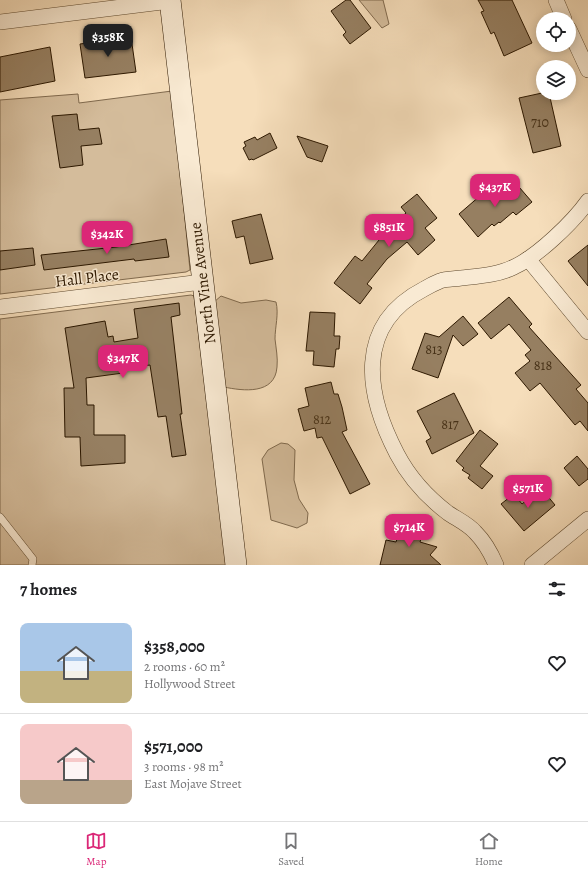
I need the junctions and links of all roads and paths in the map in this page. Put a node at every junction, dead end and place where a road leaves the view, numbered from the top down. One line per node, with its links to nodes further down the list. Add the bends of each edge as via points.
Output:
1 (170, 0): 4 (street); 9 (street, North Vine Avenue)
2 (556, 0): 3 (street)
3 (561, 12)
4 (0, 22)
5 (576, 44): 6 (street)
6 (588, 70)
7 (588, 201): 8 (street, via 579,214)
8 (528, 259): 11 (street); 16 (street, via 501,272 441,280 412,295 396,308 381,328 372,359 372,382 376,402 397,455 426,495 474,531)
9 (202, 282): 10 (street, Hall Place); 15 (street, North Vine Avenue)
10 (0, 307)
11 (588, 332)
12 (0, 518): 14 (lane, via 33,560)
13 (588, 519): 17 (street)
14 (32, 565)
15 (236, 565)
16 (496, 565)
17 (532, 565)

